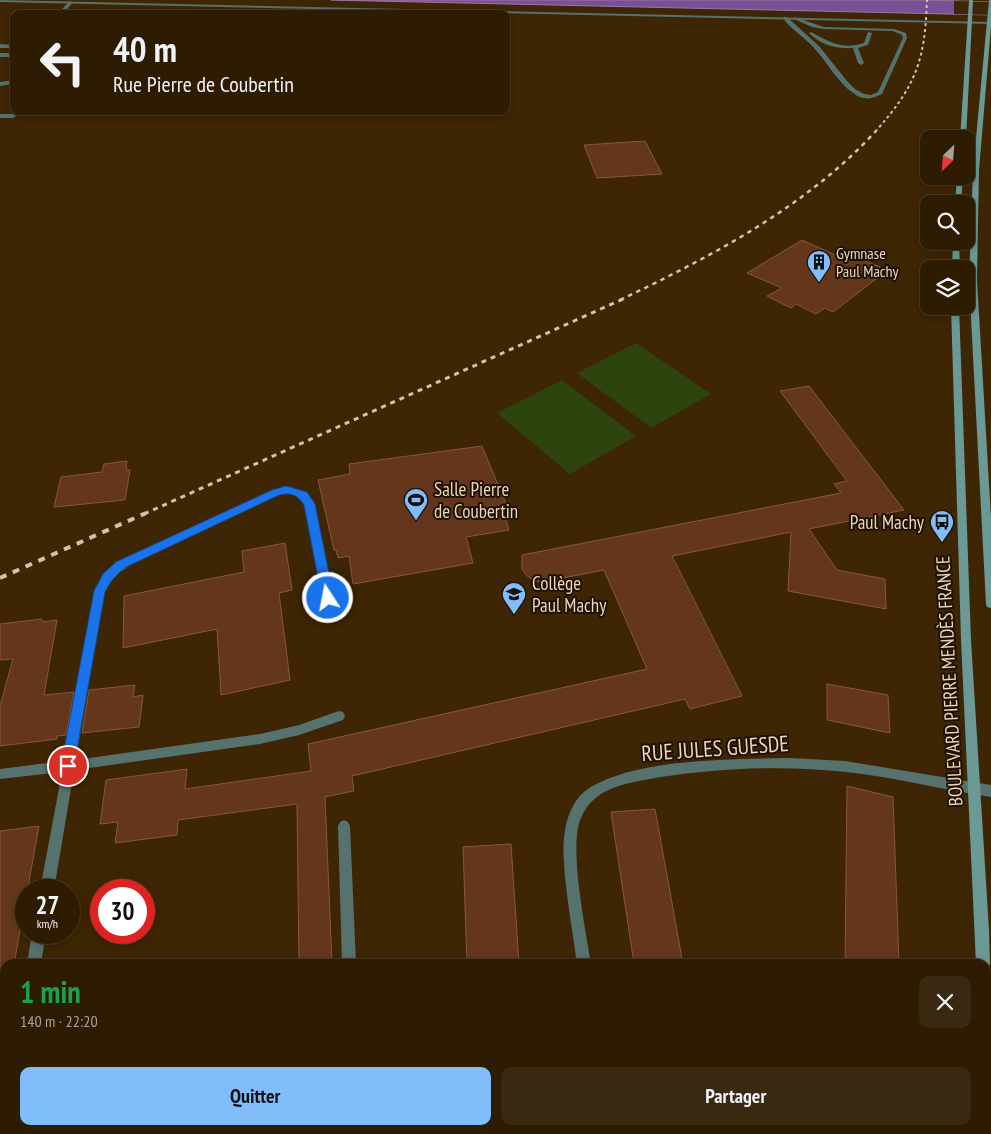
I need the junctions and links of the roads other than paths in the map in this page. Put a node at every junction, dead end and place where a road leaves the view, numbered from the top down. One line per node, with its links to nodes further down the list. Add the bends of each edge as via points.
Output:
1 (971, 0): 10 (main road)
2 (991, 0): 11 (main road)
3 (0, 1): 4 (street)
4 (71, 2): 5 (street); 6 (street)
5 (64, 10)
6 (428, 10)
7 (510, 12): 8 (street)
8 (785, 18): 9 (street); 9 (street, via 817,47 856,93 873,97 880,93 904,34 894,30 824,28)
9 (796, 18): 10 (street); 13 (street, via 820,41)
10 (970, 20): 11 (street); 17 (main road)
11 (990, 21): 20 (main road, via 981,100 973,280)
12 (870, 33): 13 (street, via 866,44)
13 (855, 46): 14 (street)
14 (861, 63)
15 (0, 116): 16 (street)
16 (13, 116)
17 (964, 130)
18 (955, 315): 24 (main road, BOULEVARD PIERRE MENDÈS FRANCE, via 966,650)
19 (328, 598): 22 (street, via 310,504 303,494 286,489 120,565 99,591)
20 (991, 604)
21 (339, 716): 22 (street, via 260,739)
22 (68, 766): 23 (street); 27 (street)
23 (0, 774)
24 (974, 789): 25 (street, RUE JULES GUESDE); 31 (street, RUE JULES GUESDE, via 861,768 804,764 668,770 602,786 577,812 569,835); 32 (main road, BOULEVARD PIERRE MENDÈS FRANCE)
25 (991, 791)
26 (344, 826): 30 (street)
27 (49, 879)
28 (38, 944): 29 (street)
29 (35, 959)
30 (349, 959)
31 (583, 959)
32 (983, 959)

